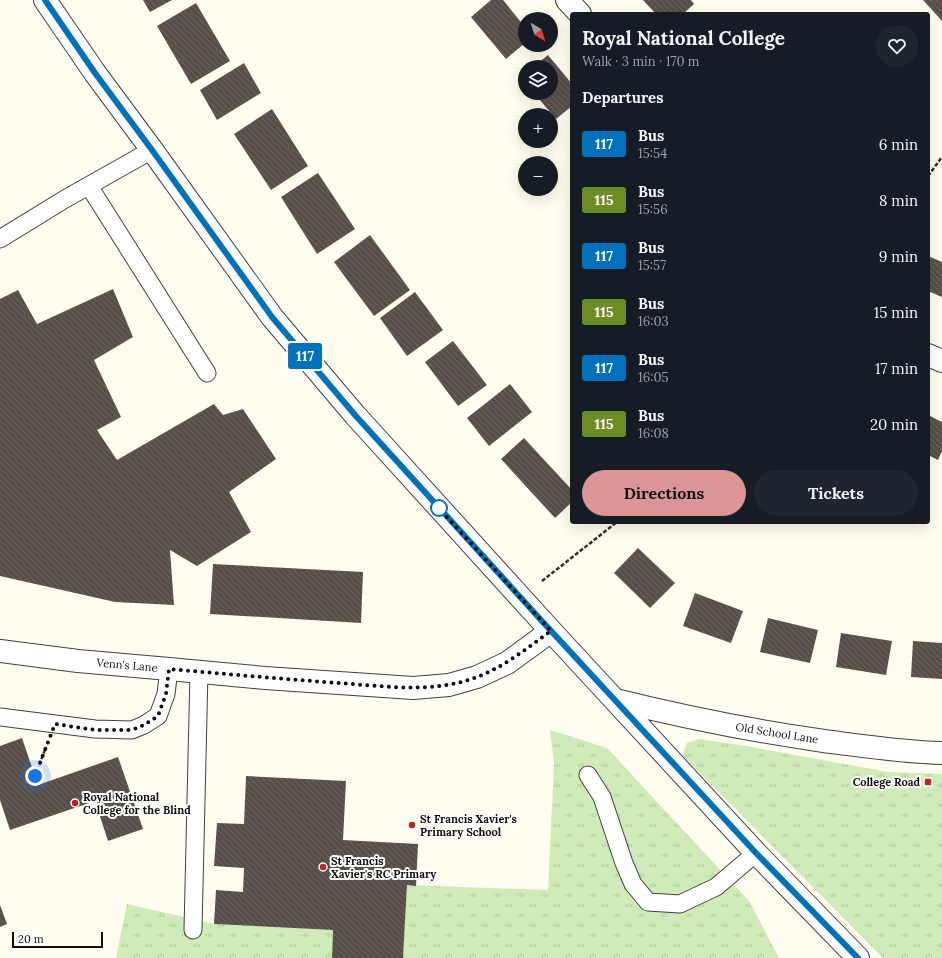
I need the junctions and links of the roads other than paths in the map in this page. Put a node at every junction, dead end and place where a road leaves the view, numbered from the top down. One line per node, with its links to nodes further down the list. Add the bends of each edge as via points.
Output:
1 (45, 0): 4 (street)
2 (567, 0): 3 (street)
3 (578, 12)
4 (152, 150): 5 (lane); 10 (street, via 272,317 360,421)
5 (89, 186): 6 (lane); 9 (lane)
6 (0, 239)
7 (930, 356): 8 (street)
8 (942, 361)
9 (207, 373)
10 (551, 631): 13 (street, Venn's Lane, via 507,663 477,678 449,685 414,688); 14 (street)
11 (0, 651): 12 (street, Venn's Lane)
12 (169, 669): 13 (street, Venn's Lane); 15 (lane, via 166,694 158,716 132,730 95,730)
13 (199, 672): 19 (lane)
14 (614, 700): 16 (street, Old School Lane, via 732,726 797,737); 18 (street)
15 (0, 717)
16 (942, 753)
17 (588, 775): 18 (lane, via 602,797 633,884 648,902 680,904 716,887)
18 (756, 853): 20 (street)
19 (193, 930)
20 (858, 958)

